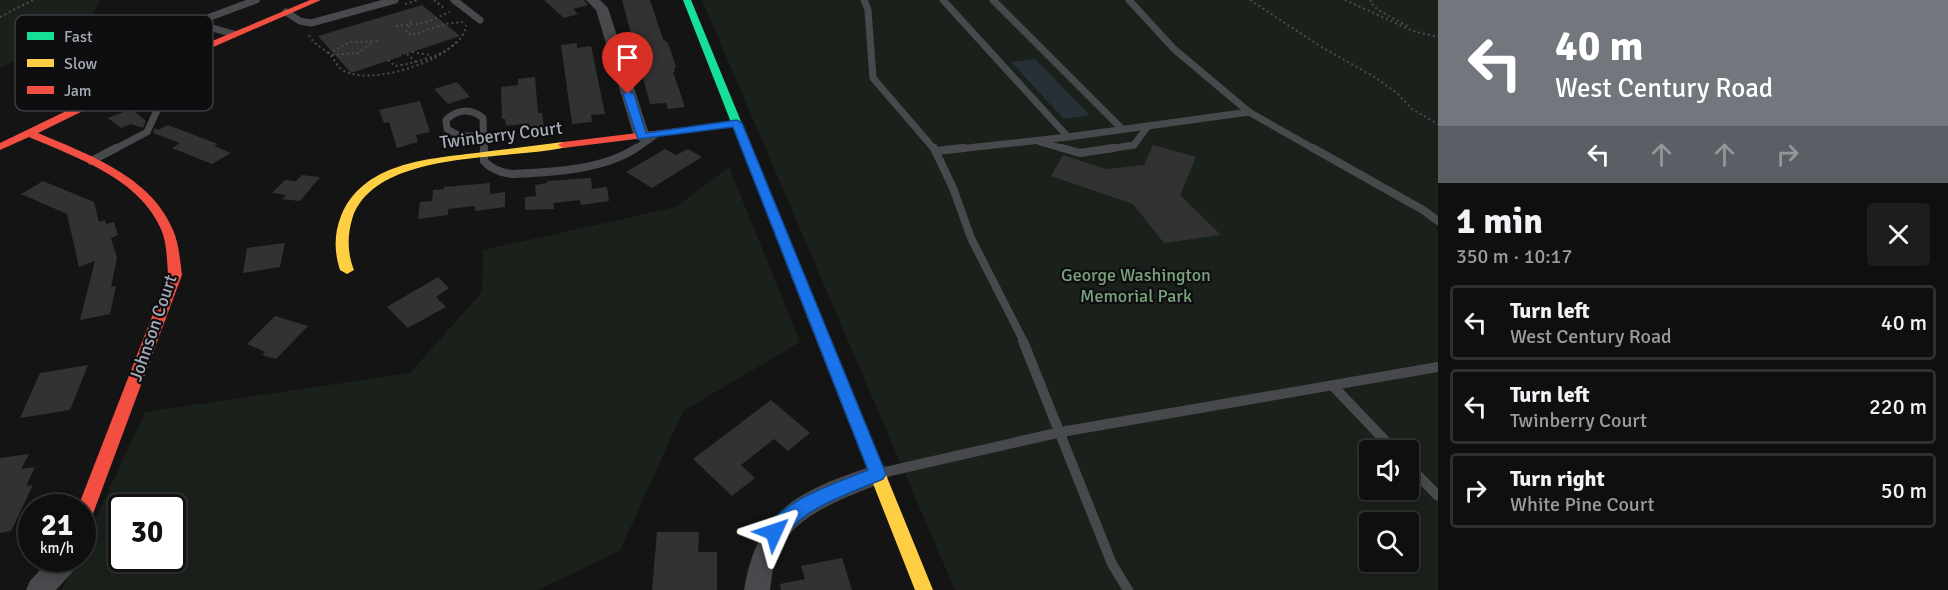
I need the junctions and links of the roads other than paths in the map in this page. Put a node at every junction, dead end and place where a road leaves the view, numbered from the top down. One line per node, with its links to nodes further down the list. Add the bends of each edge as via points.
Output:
1 (256, 0): 12 (lane)
2 (317, 0): 11 (main road)
3 (454, 0): 13 (lane)
4 (592, 0): 27 (street, via 602,8)
5 (687, 0): 22 (main road)
6 (864, 0): 31 (lane, via 873,78)
7 (943, 0): 28 (lane)
8 (993, 0): 24 (lane)
9 (1130, 0): 21 (lane, via 1174,50)
10 (397, 3): 11 (lane, via 321,21 300,21)
11 (286, 12): 15 (main road)
12 (213, 16)
13 (480, 20)
14 (213, 28): 15 (lane)
15 (234, 34): 17 (main road)
16 (213, 39): 17 (lane)
17 (217, 42): 18 (main road)
18 (213, 44)
19 (73, 111): 25 (main road)
20 (157, 111): 33 (lane, via 147,132)
21 (1249, 112): 23 (lane); 34 (lane)
22 (737, 123): 27 (main road, Twinberry Court); 40 (main road)
23 (1148, 126): 24 (lane); 29 (lane, via 1134,145 1080,153)
24 (1122, 129): 28 (lane)
25 (28, 133): 30 (main road); 33 (main road, Johnson Court)
26 (483, 136): 26 (lane, via 483,118 478,113 462,111 446,120 447,129 456,136); 32 (lane)
27 (649, 136): 32 (main road, Twinberry Court); 32 (lane, via 626,154 609,161 520,173 493,169 484,161)
28 (1068, 137): 29 (lane)
29 (1035, 140): 31 (lane)
30 (0, 147)
31 (936, 151): 38 (lane, via 971,238 1026,348)
32 (484, 155): 35 (main road, Twinberry Court, via 407,167 364,189 345,215 339,252)
33 (89, 162): 42 (main road, Johnson Court, via 127,182 155,208 172,247 175,275)
34 (1438, 220)
35 (347, 270)
36 (1438, 367): 37 (lane)
37 (1333, 386): 38 (lane); 39 (lane)
38 (1061, 432): 40 (lane); 48 (lane, via 1112,564)
39 (1384, 440)
40 (878, 474): 46 (street, via 806,505 789,517 764,549); 47 (main road)
41 (1419, 476): 43 (lane)
42 (92, 494)
43 (1438, 496)
44 (55, 572): 45 (street)
45 (39, 590)
46 (757, 590)
47 (924, 590)
48 (1128, 590)

